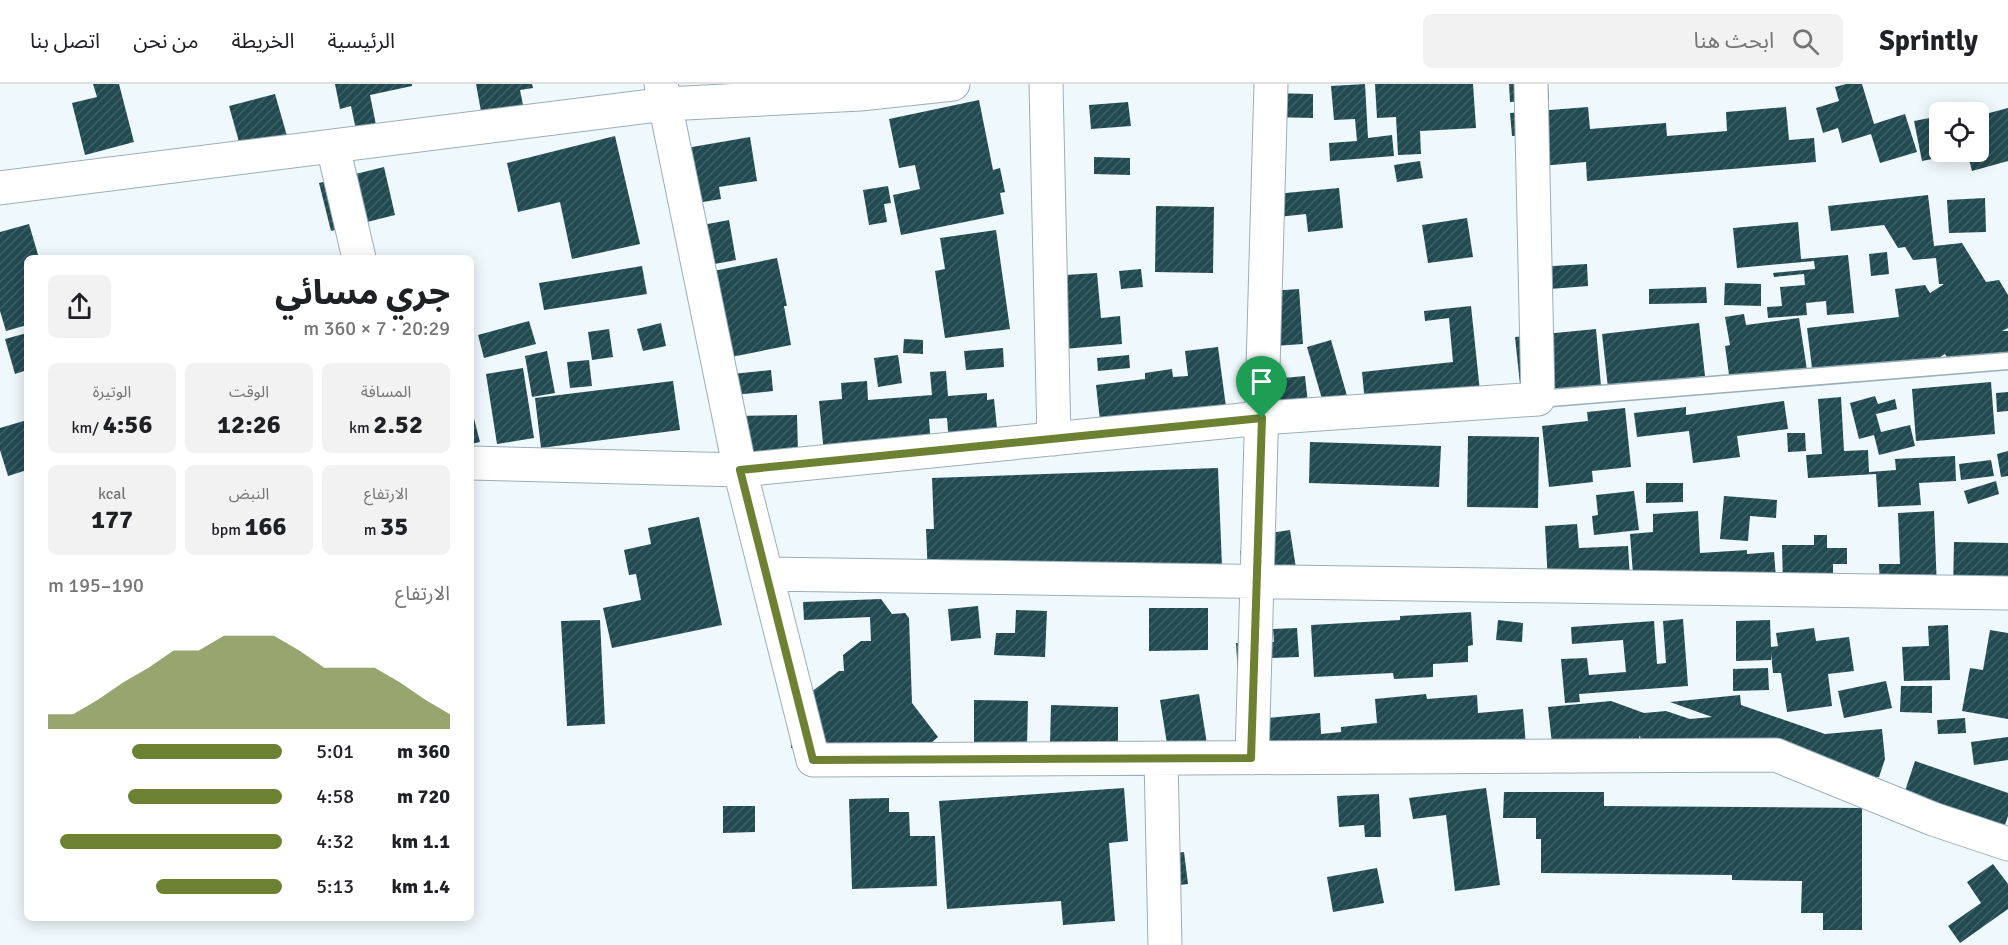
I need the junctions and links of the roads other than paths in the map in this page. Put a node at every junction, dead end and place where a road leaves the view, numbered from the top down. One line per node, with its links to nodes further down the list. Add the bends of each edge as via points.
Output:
1 (953, 84): 5 (street)
2 (1046, 84): 13 (street)
3 (1271, 84): 12 (street)
4 (1531, 84): 11 (street)
5 (861, 89): 6 (street)
6 (664, 94): 7 (street); 15 (street)
7 (333, 147): 8 (street); 9 (street)
8 (0, 189)
9 (358, 255)
10 (2008, 361): 11 (lane)
11 (1538, 399): 12 (street)
12 (1262, 418): 13 (street); 17 (street)
13 (1054, 439): 15 (street)
14 (474, 463): 15 (street)
15 (740, 470): 16 (street)
16 (766, 574): 17 (street); 19 (street, via 813,760)
17 (1257, 581): 18 (street); 20 (street)
18 (2008, 593)
19 (1161, 758): 20 (street); 22 (street)
20 (1251, 758): 21 (street, via 1776,755 1933,819)
21 (2008, 844)
22 (1165, 945)

